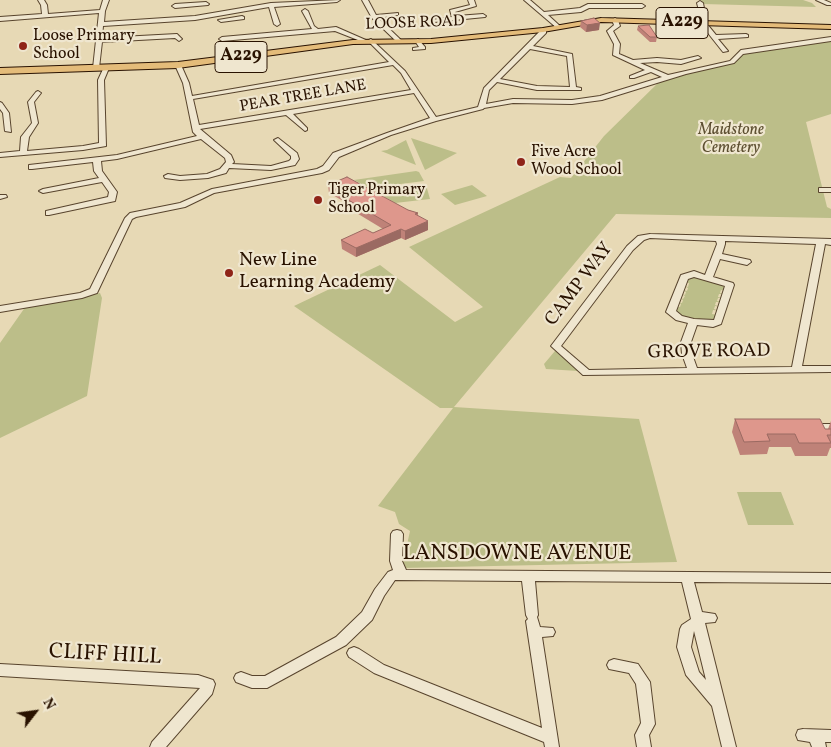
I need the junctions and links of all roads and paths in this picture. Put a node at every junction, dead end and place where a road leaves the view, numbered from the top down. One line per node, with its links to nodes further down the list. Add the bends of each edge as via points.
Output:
1 (41, 0): 20 (street)
2 (106, 0): 16 (street)
3 (337, 0): 13 (street)
4 (365, 0): 22 (street)
5 (471, 0): 25 (street, via 473,6 452,11)
6 (527, 0): 19 (street)
7 (583, 0): 14 (street)
8 (819, 0): 12 (street)
9 (262, 3): 13 (street); 21 (street)
10 (700, 3): 30 (street)
11 (206, 4): 27 (street, via 175,5)
12 (829, 4)
13 (271, 5): 32 (street)
14 (588, 6): 15 (street); 19 (street, via 581,10)
15 (642, 6)
16 (102, 11): 20 (street); 31 (street)
17 (305, 11): 35 (street)
18 (396, 14): 22 (street)
19 (543, 14): 33 (street)
20 (45, 15): 26 (street)
21 (211, 16): 24 (street, via 216,20); 27 (street)
22 (374, 16): 44 (street)
23 (483, 16): 25 (street)
24 (242, 18)
25 (455, 18): 28 (street)
26 (0, 19)
27 (177, 19): 31 (street)
28 (434, 20)
29 (615, 20): 30 (highway, LOOSE ROAD / A229); 33 (highway, LOOSE ROAD / A229); 45 (street, via 617,26 610,31)
30 (704, 23): 34 (highway, LOOSE ROAD / A229); 38 (street)
31 (100, 24): 42 (street)
32 (277, 24)
33 (558, 27): 36 (highway, LOOSE ROAD / A229)
34 (831, 27)
35 (315, 29): 40 (street); 43 (street, via 338,29)
36 (543, 30): 44 (highway, LOOSE ROAD / A229, via 417,45); 47 (street, via 543,34)
37 (746, 36): 38 (street)
38 (714, 37): 48 (street)
39 (179, 39): 42 (street, via 177,36)
40 (222, 39)
41 (831, 39): 64 (street, via 741,52 732,62 685,72 603,97 572,102 513,101)
42 (99, 40): 53 (street)
43 (368, 41): 44 (highway, LOOSE ROAD / A229); 51 (street); 52 (highway, LOOSE ROAD / A229)
44 (399, 42)
45 (617, 44): 46 (street); 50 (street, via 616,55)
46 (626, 44)
47 (529, 47): 59 (street); 59 (street, via 570,55 576,89 537,88)
48 (725, 51)
49 (698, 58): 50 (street, via 680,62)
50 (632, 62): 55 (street)
51 (395, 64): 60 (street); 62 (street)
52 (178, 65): 54 (highway, LOOSE ROAD / A229); 62 (street)
53 (96, 68): 54 (highway, LOOSE ROAD / A229); 56 (highway, LOOSE ROAD / A229)
54 (106, 68): 72 (street, via 101,80 102,144)
55 (651, 70): 57 (street); 58 (street)
56 (0, 71)
57 (665, 76)
58 (632, 77)
59 (495, 80): 64 (street, via 484,91)
60 (414, 91): 65 (street, PEAR TREE LANE); 66 (street)
61 (38, 93): 72 (street, via 31,102 36,120 24,139)
62 (190, 98): 67 (street)
63 (0, 104): 69 (street, via 6,113)
64 (483, 106): 66 (street)
65 (289, 114): 67 (street, PEAR TREE LANE); 68 (street)
66 (434, 119): 88 (street, via 340,153 319,171 212,191 182,205 133,215 94,291)
67 (196, 128): 70 (street)
68 (305, 130)
69 (9, 131)
70 (201, 137): 74 (street); 75 (street, via 228,157)
71 (278, 140): 75 (street, via 294,155 292,162 270,168)
72 (23, 154): 73 (street)
73 (0, 155)
74 (97, 160): 76 (street); 78 (street)
75 (229, 166): 77 (street, via 205,177)
76 (32, 167)
77 (168, 176)
78 (103, 180): 79 (street); 82 (street, via 113,192 112,199)
79 (43, 190)
80 (822, 190): 81 (street)
81 (831, 190)
82 (49, 213)
83 (720, 239): 84 (street); 85 (street); 93 (street, CAMP WAY, via 641,238 630,248 556,346)
84 (826, 241): 90 (street)
85 (717, 256): 86 (street); 87 (street)
86 (747, 262)
87 (709, 278): 89 (street, via 730,285 721,319 713,324); 89 (street, via 694,274 684,277 672,305 674,316)
88 (0, 309)
89 (693, 322): 92 (street, via 686,342)
90 (796, 370): 91 (street, GROVE ROAD); 92 (street, GROVE ROAD)
91 (831, 370)
92 (693, 371): 93 (street, GROVE ROAD)
93 (587, 372)
94 (802, 427): 95 (street)
95 (831, 428)
96 (397, 534): 97 (street, via 396,561)
97 (401, 574): 98 (street, LANSDOWNE AVENUE); 105 (street, LANSDOWNE AVENUE, via 392,575 367,616 341,641 267,682)
98 (528, 575): 99 (street, LANSDOWNE AVENUE); 109 (street)
99 (687, 577): 100 (street, LANSDOWNE AVENUE); 101 (street)
100 (831, 578)
101 (701, 619): 106 (street); 106 (street, via 686,629 684,647 692,675)
102 (354, 653): 109 (street, via 379,669)
103 (614, 665): 111 (street, via 633,668 643,682 648,724 642,735)
104 (0, 670): 110 (street, CLIFF HILL, via 208,684 207,690)
105 (241, 678)
106 (716, 703): 112 (street)
107 (831, 736): 108 (street)
108 (812, 739)
109 (551, 743)
110 (157, 747)
111 (644, 747)
112 (729, 747)

